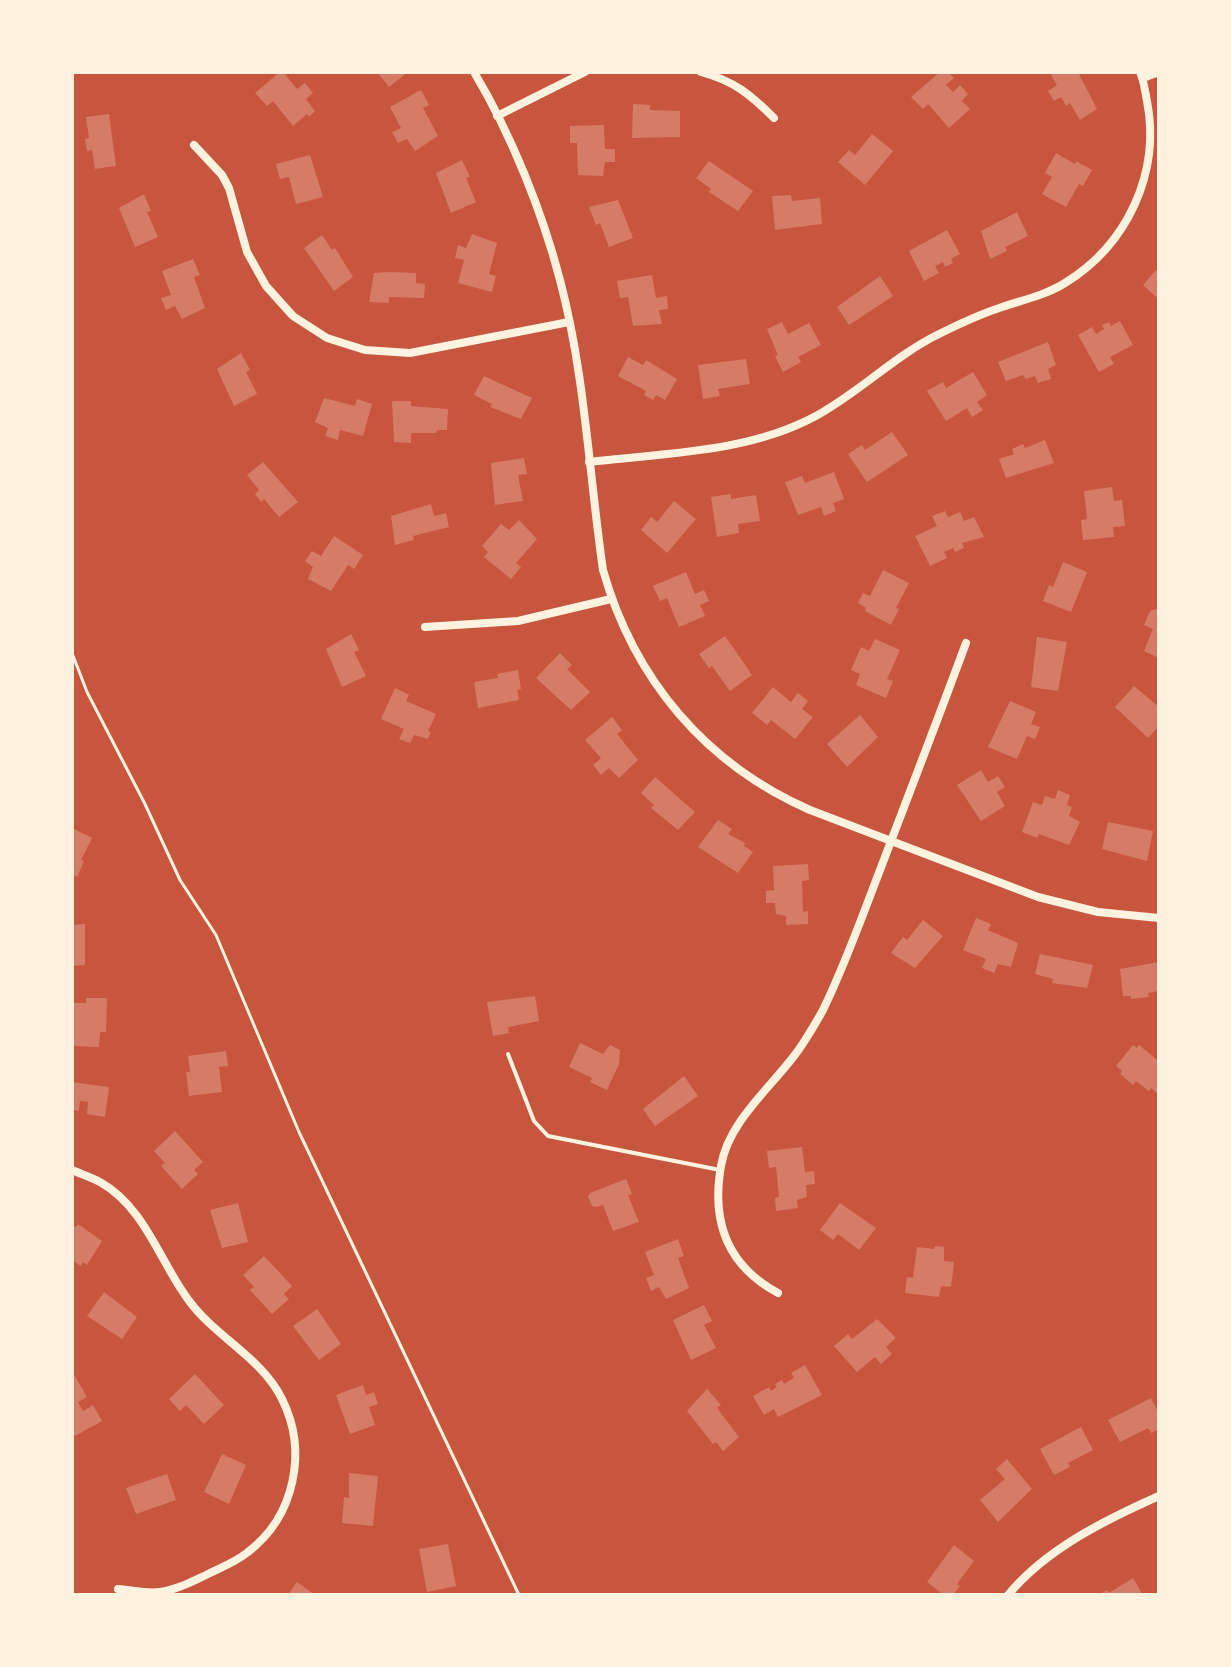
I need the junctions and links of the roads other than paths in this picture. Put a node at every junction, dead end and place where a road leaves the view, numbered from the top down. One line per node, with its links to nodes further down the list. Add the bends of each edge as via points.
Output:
1 (474, 72): 6 (street)
2 (585, 72): 6 (street)
3 (701, 72): 7 (street, via 751,94)
4 (1159, 72): 5 (street)
5 (1141, 75): 10 (street, via 1151,132 1143,184 1118,235 1076,276 938,334 836,404 787,429 731,445)
6 (497, 116): 9 (street, via 540,215)
7 (774, 118)
8 (194, 145): 9 (street, via 229,188 247,252 266,286 293,316 327,338 365,350 410,353)
9 (569, 322): 10 (street)
10 (589, 462): 11 (street)
11 (611, 599): 12 (street, via 518,621); 14 (street, via 652,680 715,752 782,798)
12 (425, 627)
13 (966, 643): 14 (street)
14 (891, 842): 15 (street, via 1038,897); 18 (street, via 822,1011 796,1054 741,1122)
15 (1159, 918)
16 (508, 1054): 18 (lane, via 534,1121 548,1136)
17 (72, 1170): 21 (street, via 101,1183 134,1211 192,1305 273,1384 289,1413 296,1443 288,1500 275,1524 248,1553 169,1591)
18 (720, 1170): 19 (street, via 719,1211 733,1252 755,1280)
19 (778, 1293)
20 (1159, 1496): 22 (street, via 1041,1561)
21 (118, 1589)
22 (1008, 1595)

